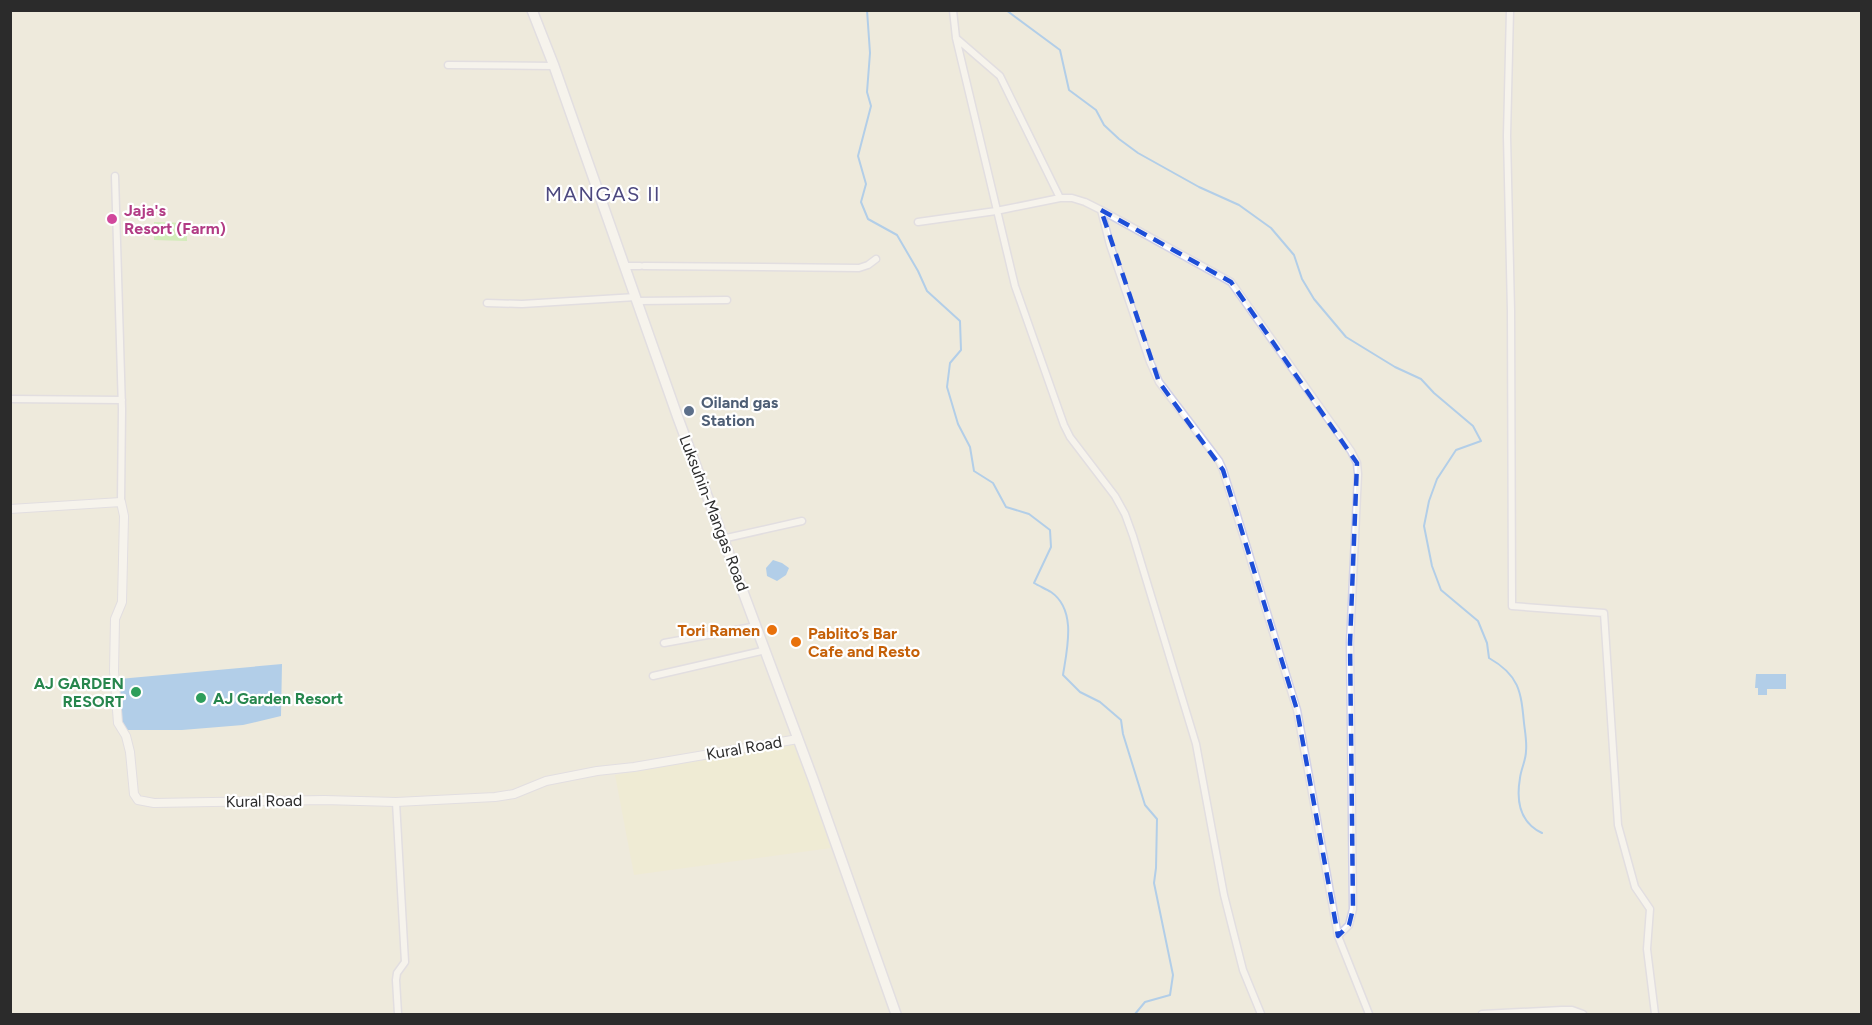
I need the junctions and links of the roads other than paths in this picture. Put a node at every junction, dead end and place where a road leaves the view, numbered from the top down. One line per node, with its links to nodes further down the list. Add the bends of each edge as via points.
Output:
1 (532, 10): 6 (main road, Luksuhin-Mangas Road)
2 (953, 10): 4 (street)
3 (1510, 10): 36 (street, via 1507,136 1512,320 1512,606 1604,613 1618,825 1635,887 1650,909 1647,950)
4 (956, 38): 8 (street, via 1000,76); 10 (street)
5 (448, 65): 6 (street)
6 (554, 66): 13 (main road, Luksuhin-Mangas Road)
7 (115, 176): 18 (street)
8 (1060, 198): 9 (street, via 1072,198); 10 (street)
9 (1101, 210): 29 (street, via 1159,382 1223,470 1297,710); 29 (street, via 1231,282 1357,463 1350,643 1353,909 1349,925)
10 (996, 211): 11 (street); 32 (street, via 1015,285 1070,437 1125,514 1196,744 1224,895 1243,970)
11 (918, 222)
12 (876, 259): 13 (street, via 859,267)
13 (624, 266): 14 (main road, Luksuhin-Mangas Road)
14 (638, 299): 15 (street); 16 (street); 22 (main road, Luksuhin-Mangas Road)
15 (727, 300)
16 (487, 303)
17 (10, 399): 18 (street)
18 (122, 400): 19 (street)
19 (121, 501): 20 (street); 28 (street, Kural Road, via 122,602 115,619 114,671 118,723 126,736 138,800)
20 (10, 509)
21 (802, 521): 22 (street)
22 (722, 539): 23 (main road, Luksuhin-Mangas Road)
23 (757, 627): 24 (street); 25 (main road, Luksuhin-Mangas Road)
24 (664, 643)
25 (766, 650): 26 (street); 27 (main road, Luksuhin-Mangas Road)
26 (653, 676)
27 (798, 739): 28 (street, Kural Road, via 546,781 514,794); 31 (main road, Luksuhin-Mangas Road)
28 (396, 802): 30 (street, via 405,962 396,980)
29 (1338, 936): 33 (street)
30 (398, 1014)
31 (896, 1014)
32 (1261, 1014)
33 (1370, 1014)
34 (1482, 1014): 35 (street, via 1572,1010)
35 (1583, 1014)
36 (1655, 1014)

